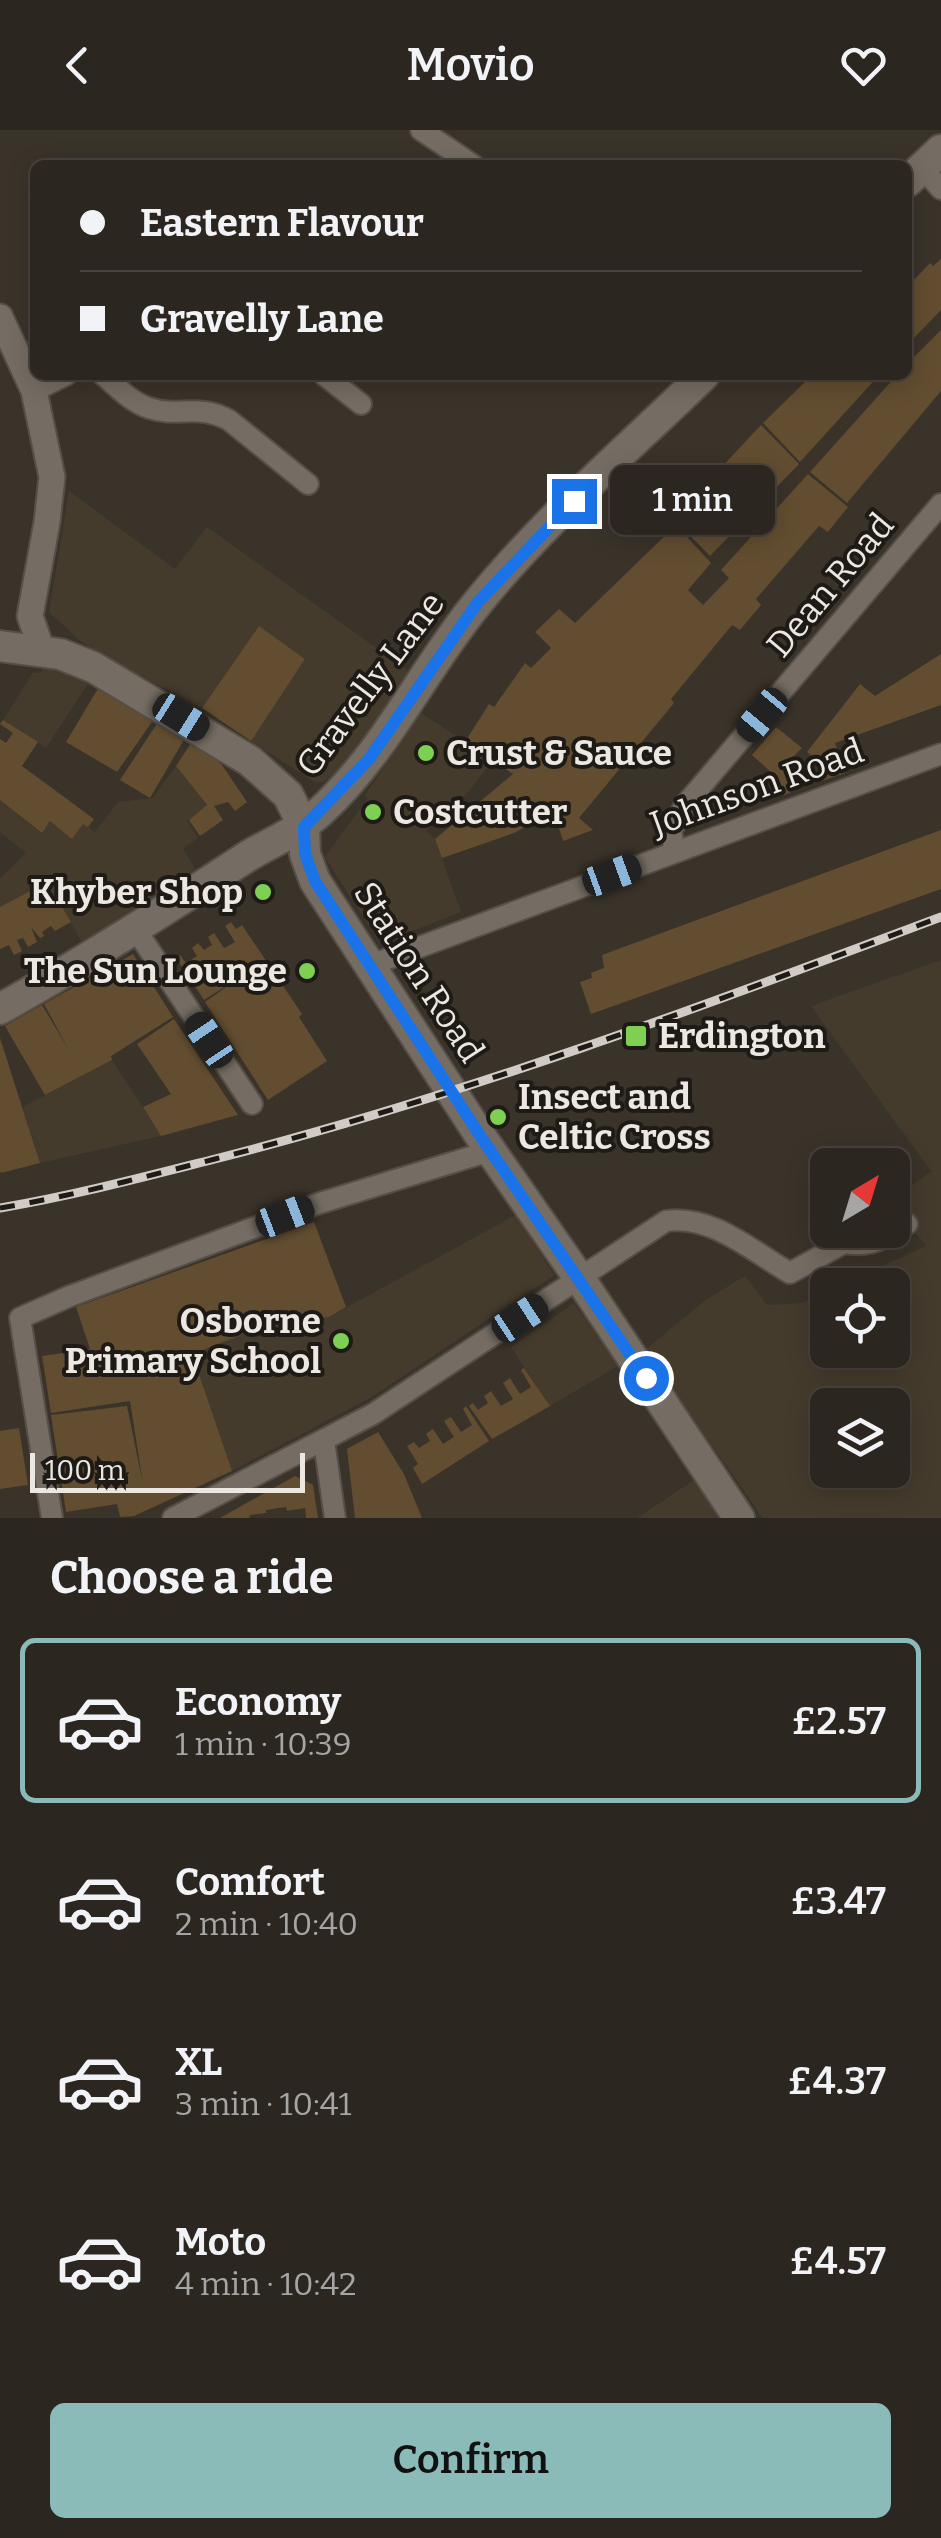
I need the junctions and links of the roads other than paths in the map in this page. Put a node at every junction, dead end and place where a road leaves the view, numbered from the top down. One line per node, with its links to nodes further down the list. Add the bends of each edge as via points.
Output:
1 (421, 130): 2 (street)
2 (466, 160)
3 (0, 318): 8 (street)
4 (56, 380): 8 (street)
5 (109, 380): 10 (street, via 151,409 195,409 229,420)
6 (330, 380): 9 (street)
7 (699, 380): 15 (main road, Gravelly Lane, via 478,602 369,759)
8 (34, 391): 13 (street, via 52,478 30,616)
9 (361, 404)
10 (308, 484)
11 (941, 504): 16 (street, Dean Road, via 686,806 671,831)
12 (0, 646): 13 (main road, Station Road)
13 (42, 651): 15 (main road, Station Road, via 105,673 250,761 288,795)
14 (941, 754): 16 (street, Johnson Road)
15 (304, 827): 17 (main road, Gravelly Lane); 18 (main road, Station Road, via 315,881)
16 (676, 852): 18 (street, Johnson Road)
17 (136, 930): 19 (main road, Gravelly Lane); 20 (street)
18 (371, 965): 21 (main road, Station Road)
19 (0, 1009)
20 (252, 1104)
21 (490, 1151): 23 (main road, Station Road); 25 (street, via 320,1203 20,1318)
22 (835, 1248): 23 (street, via 790,1274 701,1221 684,1218 666,1221)
23 (580, 1280): 24 (street); 28 (main road, Station Road)
24 (324, 1441): 26 (street); 27 (street)
25 (52, 1518)
26 (173, 1518)
27 (336, 1518)
28 (739, 1518)

